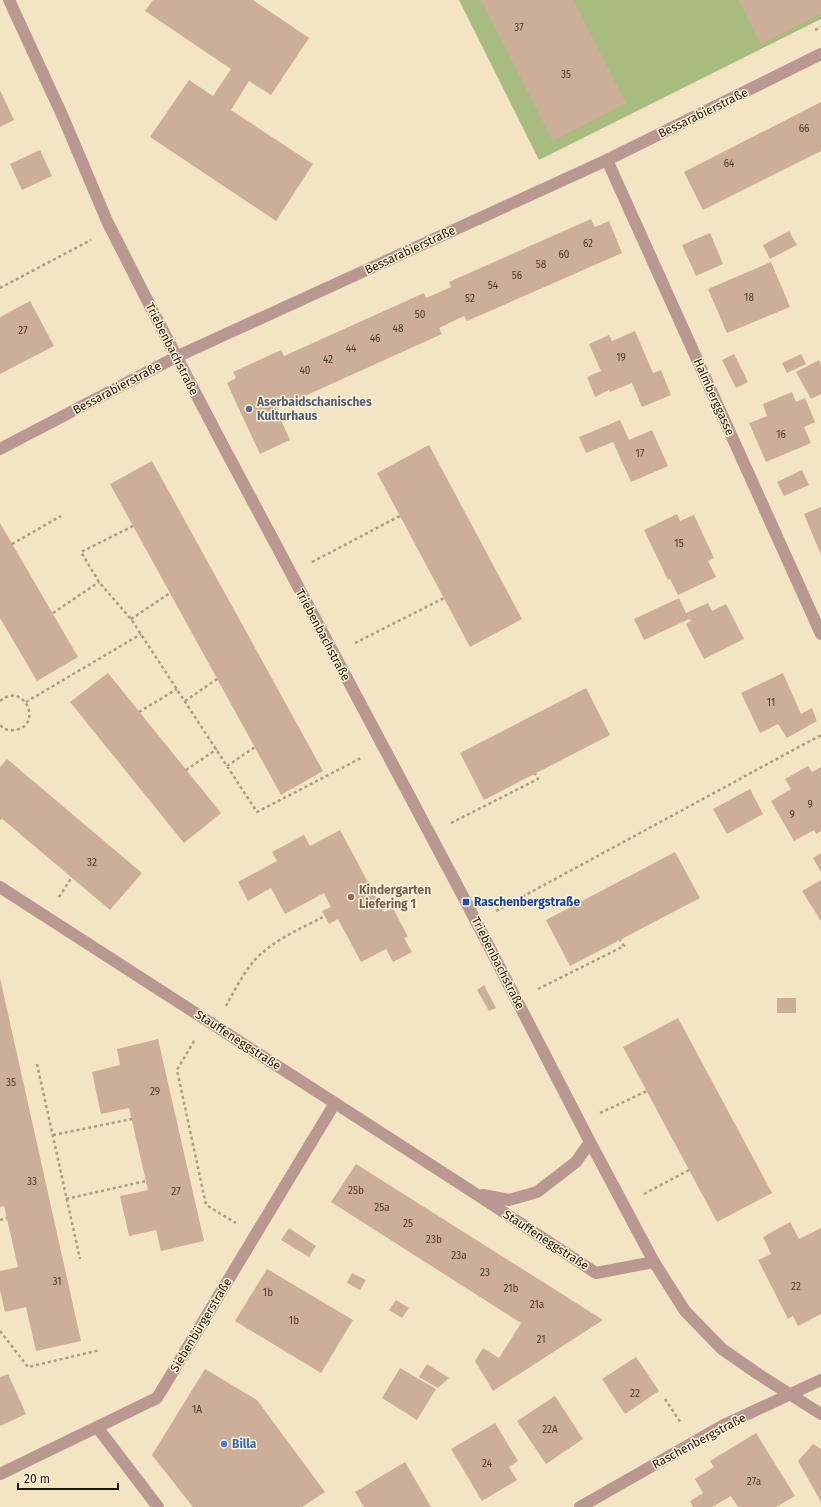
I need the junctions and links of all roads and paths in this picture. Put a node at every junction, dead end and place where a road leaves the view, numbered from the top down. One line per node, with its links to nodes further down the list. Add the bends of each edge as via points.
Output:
1 (9, 0): 4 (street, Triebenbachstraße)
2 (821, 54): 3 (street, Bessarabierstraße)
3 (607, 160): 6 (street, Bessarabierstraße); 19 (street, Halmberggasse)
4 (111, 230): 5 (path); 6 (street, Triebenbachstraße)
5 (0, 288)
6 (176, 357): 7 (street, Bessarabierstraße); 12 (street, Triebenbachstraße)
7 (0, 450)
8 (61, 516): 11 (path)
9 (400, 516): 12 (path)
10 (133, 526): 13 (path, via 81,552)
11 (12, 544)
12 (291, 573): 20 (street, Triebenbachstraße)
13 (99, 582): 16 (path); 17 (path)
14 (170, 593): 17 (path)
15 (444, 598): 20 (path)
16 (53, 613)
17 (131, 619): 18 (path)
18 (141, 634): 22 (path); 25 (path)
19 (821, 634)
20 (334, 654): 30 (street, Triebenbachstraße)
21 (217, 679): 24 (path)
22 (177, 689): 24 (path); 26 (path)
23 (0, 701): 25 (path, via 5,697 16,696)
24 (185, 701): 31 (path)
25 (26, 702): 27 (path, via 29,707 29,718 22,728 11,730)
26 (139, 712)
27 (0, 726)
28 (821, 735): 37 (path)
29 (255, 747): 32 (path)
30 (383, 747): 32 (path, via 257,812); 35 (street, Triebenbachstraße)
31 (217, 749): 32 (path); 33 (path)
32 (227, 766)
33 (186, 770)
34 (535, 774): 35 (path, via 538,779)
35 (430, 834): 40 (street, Triebenbachstraße)
36 (0, 887): 41 (street, Stauffeneggstraße)
37 (494, 912)
38 (325, 916): 41 (path, via 269,947 254,961)
39 (620, 940): 40 (path, via 624,946)
40 (517, 1000): 46 (street, Triebenbachstraße)
41 (211, 1023): 44 (street, Stauffeneggstraße); 56 (path, via 177,1070 206,1205)
42 (37, 1064): 47 (path)
43 (647, 1091): 46 (path)
44 (335, 1103): 51 (street, Stauffeneggstraße); 56 (street, Siebenbürgerstraße)
45 (132, 1119): 47 (path)
46 (581, 1123): 48 (street, Triebenbachstraße)
47 (53, 1135): 52 (path)
48 (590, 1142): 51 (street, Stauffeneggstraße, via 576,1162 537,1192 509,1200); 53 (street, Triebenbachstraße)
49 (689, 1170): 53 (path)
50 (146, 1181): 52 (path)
51 (476, 1194): 58 (street, Stauffeneggstraße, via 596,1273)
52 (66, 1199): 57 (path)
53 (624, 1205): 58 (street, Triebenbachstraße)
54 (7, 1218): 55 (path)
55 (0, 1220)
56 (256, 1234): 64 (street, Siebenbürgerstraße, via 157,1398)
57 (80, 1259)
58 (654, 1262): 62 (street, via 685,1311 722,1349)
59 (0, 1331): 60 (path, via 28,1367)
60 (100, 1350)
61 (821, 1380): 62 (street, Raschenbergstraße)
62 (789, 1395): 63 (street); 67 (street, Raschenbergstraße, via 724,1425)
63 (821, 1414)
64 (97, 1427): 65 (street, Siebenbürgerstraße); 66 (street)
65 (0, 1474)
66 (158, 1507)
67 (580, 1507)

